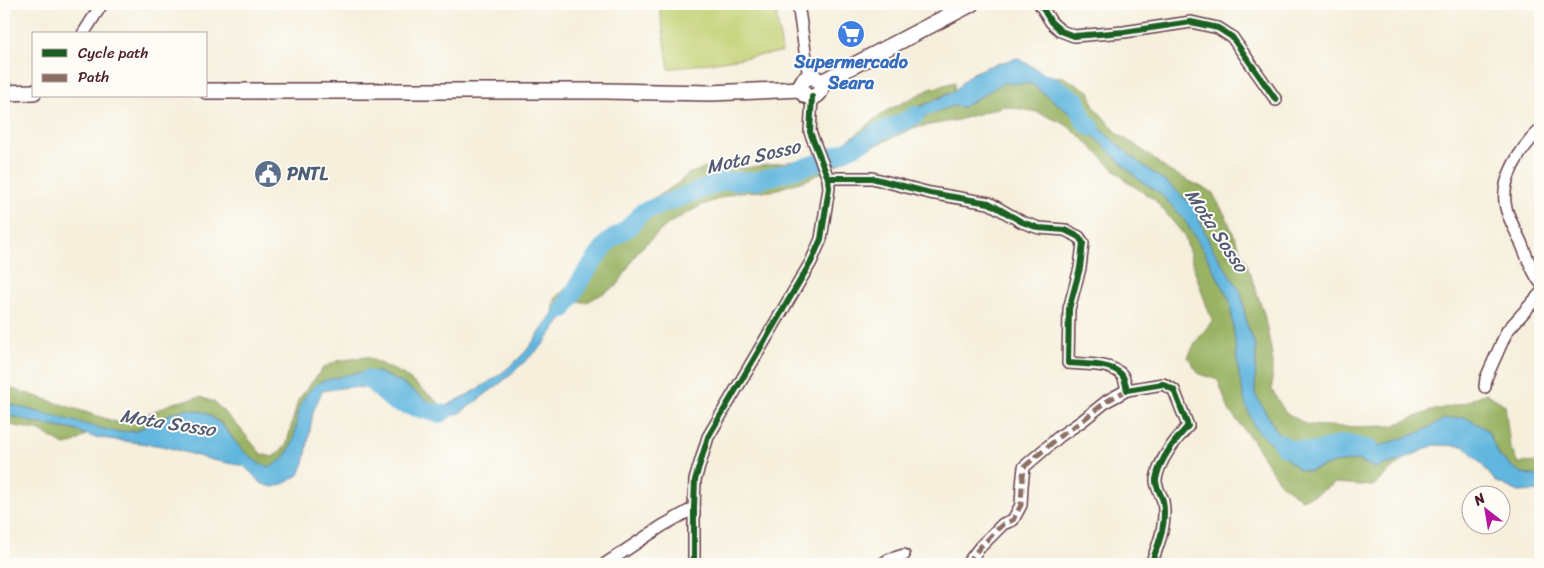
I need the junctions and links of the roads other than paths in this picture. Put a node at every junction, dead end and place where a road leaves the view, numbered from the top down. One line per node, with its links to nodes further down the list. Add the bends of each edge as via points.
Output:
1 (102, 4): 5 (street)
2 (798, 4): 6 (street)
3 (971, 4): 6 (main road)
4 (1040, 4): 10 (street, via 1051,22 1074,36 1191,22 1218,28 1232,37)
5 (84, 32)
6 (810, 87): 7 (main road, via 711,93); 12 (street, via 810,132)
7 (208, 91)
8 (32, 92): 9 (main road)
9 (4, 93)
10 (1276, 100)
11 (1540, 130): 13 (street, via 1520,152 1504,193 1506,208)
12 (828, 178): 16 (street, via 872,178 930,193 989,203 1022,222 1039,228 1065,230 1078,237 1083,243 1069,310 1068,363 1113,369 1122,375); 17 (street, via 821,239 811,262 708,437 695,480)
13 (1540, 282)
14 (1540, 294): 15 (street, via 1507,332)
15 (1485, 387)
16 (1127, 390): 22 (street, via 1060,436 1024,467 1021,505 1013,520 1003,524); 23 (street, via 1163,384 1174,390 1188,426 1163,460 1156,481 1163,501 1163,533)
17 (694, 508): 19 (street); 20 (street)
18 (904, 554): 21 (street)
19 (605, 564)
20 (694, 564)
21 (882, 564)
22 (966, 564)
23 (1151, 564)

